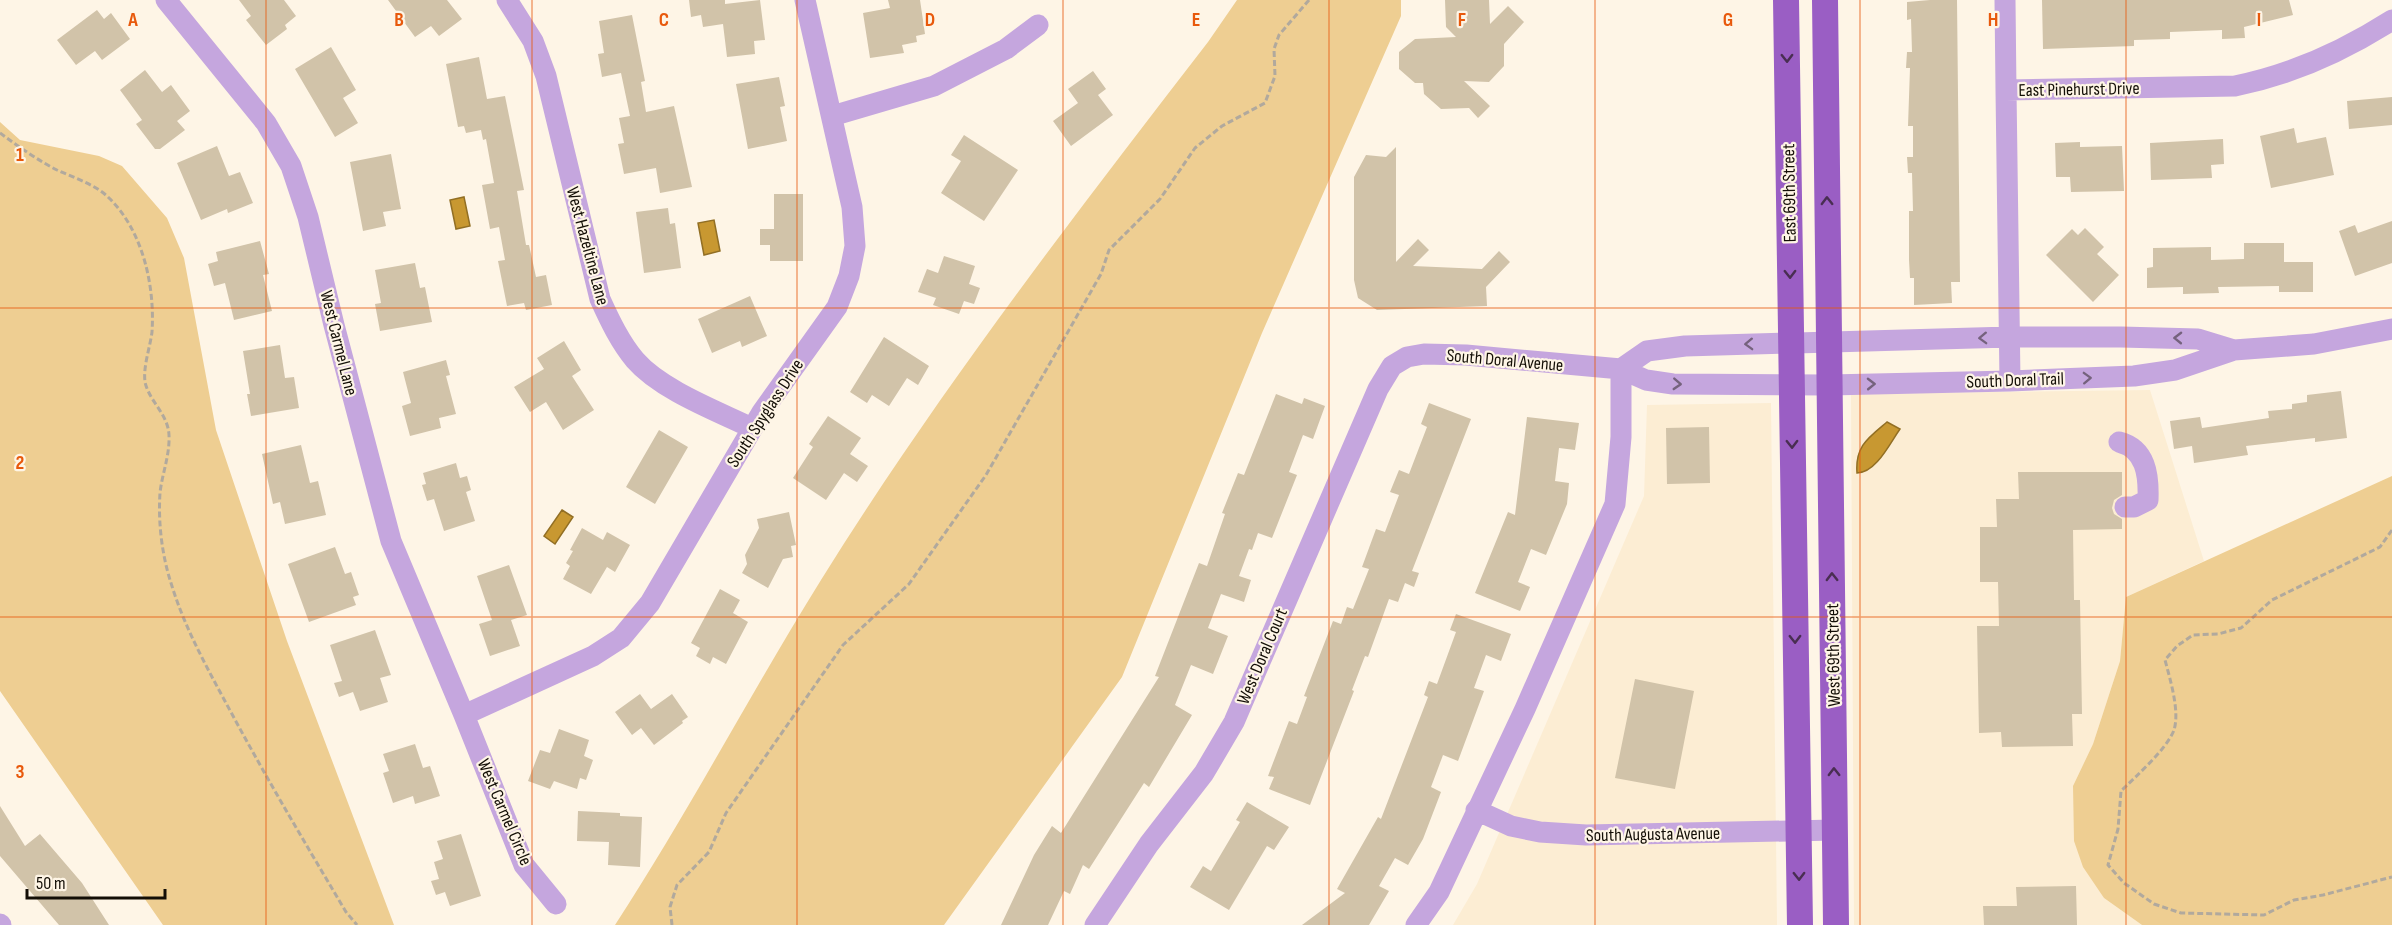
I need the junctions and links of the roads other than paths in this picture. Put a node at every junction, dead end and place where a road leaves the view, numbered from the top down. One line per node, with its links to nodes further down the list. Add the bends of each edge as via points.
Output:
1 (166, 0): 24 (street, West Carmel Lane, via 266,123 291,166 308,217 391,541)
2 (507, 0): 21 (street, West Hazeltine Lane, via 533,41 546,76 600,299 614,330 636,361 670,387)
3 (806, 0): 10 (street, South Spyglass Drive)
4 (1786, 0): 14 (main road, East 69th Street, one-way to 14)
5 (1824, 0): 13 (main road, one-way to 5)
6 (2005, 0): 9 (street)
7 (2392, 20): 9 (street, East Pinehurst Drive, via 2279,75 2235,86)
8 (1038, 25): 10 (street, via 1006,49 934,86)
9 (2006, 90): 12 (street, East Pinehurst Drive)
10 (832, 116): 21 (street, South Spyglass Drive, via 852,207 855,246 849,276 837,307)
11 (2392, 329): 15 (street, South Doral Trail, via 2314,344)
12 (2010, 337): 13 (street, South Doral Trail, one-way to 13); 15 (street, South Doral Trail, one-way to 12, via 2198,339); 18 (street, East Pinehurst Drive)
13 (1829, 342): 14 (street); 19 (main road)
14 (1791, 343): 17 (street, one-way to 17, via 1647,351); 20 (main road, East 69th Street)
15 (2235, 350): 18 (street, South Doral Trail, one-way to 15, via 2134,376 2175,370)
16 (1392, 366): 17 (street, South Doral Avenue, via 1407,357 1424,354); 29 (street, West Doral Court, via 1378,389 1234,722 1204,773 1149,844)
17 (1621, 369): 20 (street, South Doral Avenue, one-way to 20, via 1646,380 1673,384); 25 (street, via 1621,437 1615,504)
18 (2010, 381): 19 (street, South Doral Trail, one-way to 18)
19 (1829, 385): 20 (street, South Doral Trail); 26 (main road, West 69th Street, one-way to 19)
20 (1792, 386): 27 (main road, West 69th Street, one-way to 27)
21 (752, 428): 24 (street, South Spyglass Drive, via 650,603 621,638 593,656)
22 (2119, 442): 23 (street, via 2131,445 2147,467 2148,500)
23 (2125, 507)
24 (464, 715): 28 (street, West Carmel Circle, via 524,865)
25 (1476, 810): 27 (street, South Augusta Avenue, via 1511,826 1540,832 1586,835); 30 (street, via 1439,892)
26 (1835, 830): 27 (street, South Augusta Avenue); 32 (main road, West 69th Street)
27 (1798, 831): 31 (main road, West 69th Street, one-way to 31)
28 (556, 903)
29 (1095, 925)
30 (1416, 925)
31 (1800, 925)
32 (1836, 925)

